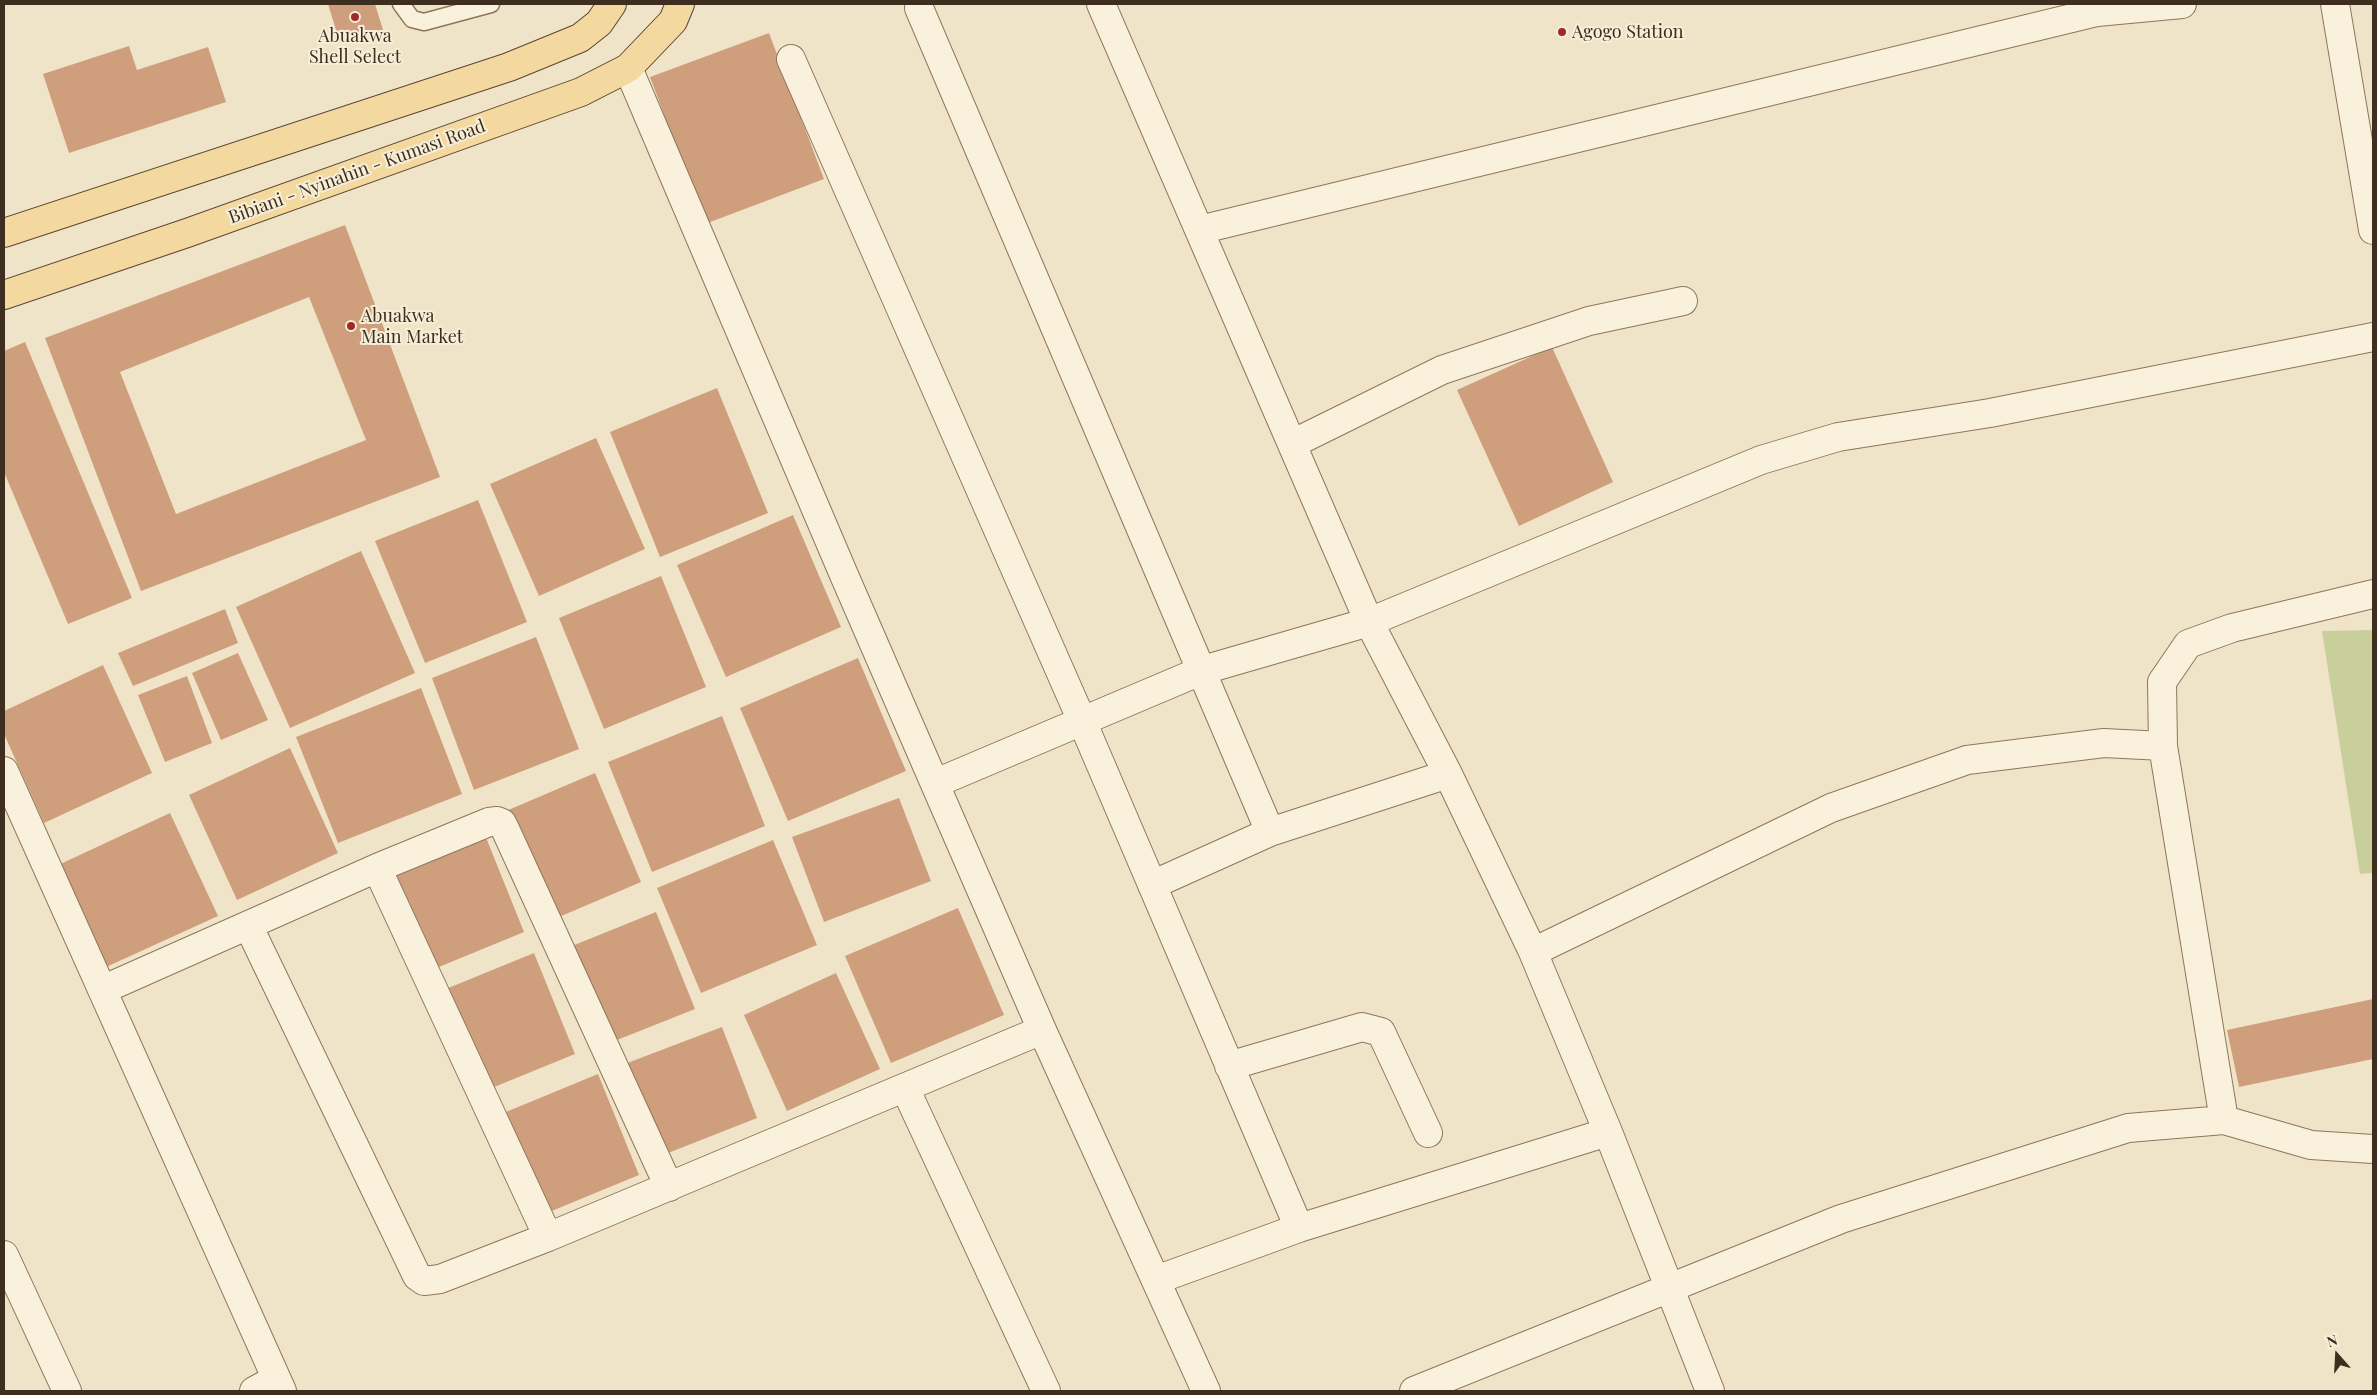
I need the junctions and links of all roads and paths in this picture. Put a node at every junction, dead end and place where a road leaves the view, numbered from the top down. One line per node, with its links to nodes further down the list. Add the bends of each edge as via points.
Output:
1 (401, 4): 2 (lane, via 412,19 424,22)
2 (491, 4)
3 (612, 4): 14 (main road, via 599,23 580,38 509,67)
4 (695, 4): 9 (main road, Bibiani - Nyinahin - Kumasi Road)
5 (1102, 4): 12 (street)
6 (2182, 4): 12 (street, via 2097,12)
7 (2335, 4): 13 (street)
8 (919, 8): 21 (street)
9 (676, 12): 11 (main road, Bibiani - Nyinahin - Kumasi Road)
10 (792, 59): 22 (street)
11 (628, 68): 15 (main road, Bibiani - Nyinahin - Kumasi Road, via 581,92 187,234); 26 (street)
12 (1199, 230): 18 (street)
13 (2373, 230)
14 (4, 233)
15 (4, 295)
16 (1683, 301): 18 (street, via 1590,321 1442,370)
17 (2373, 336): 20 (street, via 1990,414 1838,437 1761,460)
18 (1292, 444): 20 (street)
19 (2373, 594): 23 (street, via 2232,628 2188,644 2162,682)
20 (1369, 622): 21 (street); 25 (street)
21 (1202, 670): 22 (street); 27 (street)
22 (1082, 721): 26 (street); 29 (street)
23 (2163, 746): 31 (street, via 2104,743 1967,760 1832,808); 36 (street)
24 (4, 772): 32 (street)
25 (1448, 774): 27 (street); 31 (street)
26 (936, 783): 33 (street)
27 (1270, 832): 29 (street)
28 (378, 868): 30 (street); 40 (street, via 489,822 502,823); 42 (street)
29 (1152, 885): 34 (street)
30 (248, 925): 32 (street); 42 (street, via 416,1276 433,1282)
31 (1533, 952): 37 (street)
32 (102, 990): 46 (street)
33 (1042, 1030): 35 (street); 44 (street)
34 (1229, 1066): 38 (street, via 1362,1027 1381,1032); 41 (street)
35 (905, 1088): 40 (street); 48 (street)
36 (2224, 1120): 39 (street, via 2311,1145); 45 (street, via 2128,1128 1842,1219)
37 (1608, 1132): 41 (street); 45 (street)
38 (1428, 1133)
39 (2373, 1149)
40 (669, 1186): 42 (street)
41 (1299, 1228): 44 (street)
42 (548, 1237)
43 (4, 1255): 47 (street)
44 (1156, 1280): 49 (street)
45 (1668, 1289): 50 (street); 51 (street)
46 (271, 1387)
47 (67, 1391)
48 (1046, 1391)
49 (1206, 1391)
50 (1414, 1391)
51 (1710, 1391)

